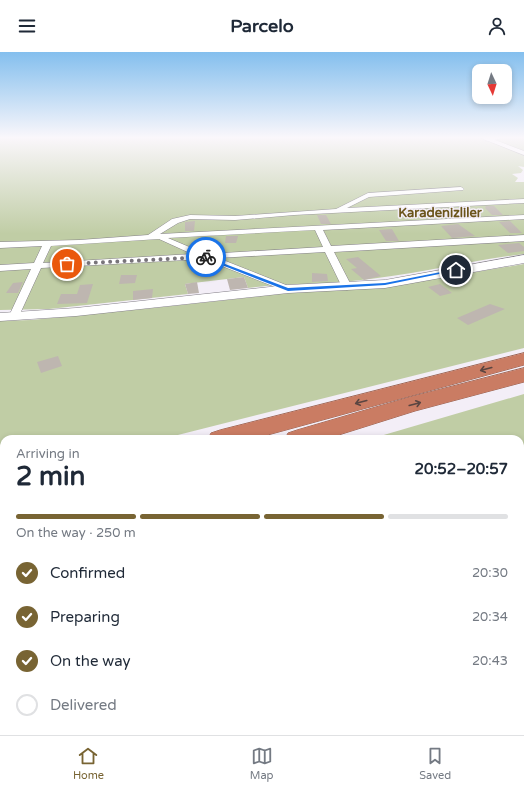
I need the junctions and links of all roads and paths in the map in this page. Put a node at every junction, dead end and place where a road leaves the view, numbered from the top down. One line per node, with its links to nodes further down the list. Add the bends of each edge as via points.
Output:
1 (461, 189): 2 (street)
2 (432, 194): 4 (street); 5 (street); 7 (street, via 368,195)
3 (524, 201): 4 (street)
4 (444, 205): 5 (street); 10 (street)
5 (416, 207): 6 (street)
6 (377, 209): 7 (street); 11 (street)
7 (336, 211): 8 (street)
8 (306, 212): 13 (street, via 282,220); 15 (street, via 235,218 190,217 175,221)
9 (524, 218): 10 (street)
10 (463, 220): 11 (street); 17 (street)
11 (392, 225): 12 (street); 20 (street)
12 (318, 229): 13 (street); 22 (street)
13 (278, 231): 19 (street)
14 (163, 236): 15 (street); 19 (street); 23 (street, via 163,239 169,242)
15 (148, 237): 18 (street)
16 (524, 238): 17 (street)
17 (490, 239): 20 (street)
18 (48, 243): 21 (street); 26 (street)
19 (245, 243): 22 (street); 23 (street)
20 (409, 244): 22 (street)
21 (0, 245)
22 (328, 249): 28 (street)
23 (205, 256): 26 (street); 29 (street)
24 (524, 256): 28 (main road)
25 (524, 259): 28 (main road, via 400,282)
26 (38, 266): 27 (street); 31 (street)
27 (0, 268)
28 (346, 285): 29 (main road)
29 (284, 288): 31 (main road, via 76,312)
30 (0, 313): 31 (main road)
31 (10, 315)
32 (524, 359): 34 (highway, one-way to 34)
33 (524, 375): 35 (highway, one-way to 33)
34 (235, 435)
35 (310, 435)

